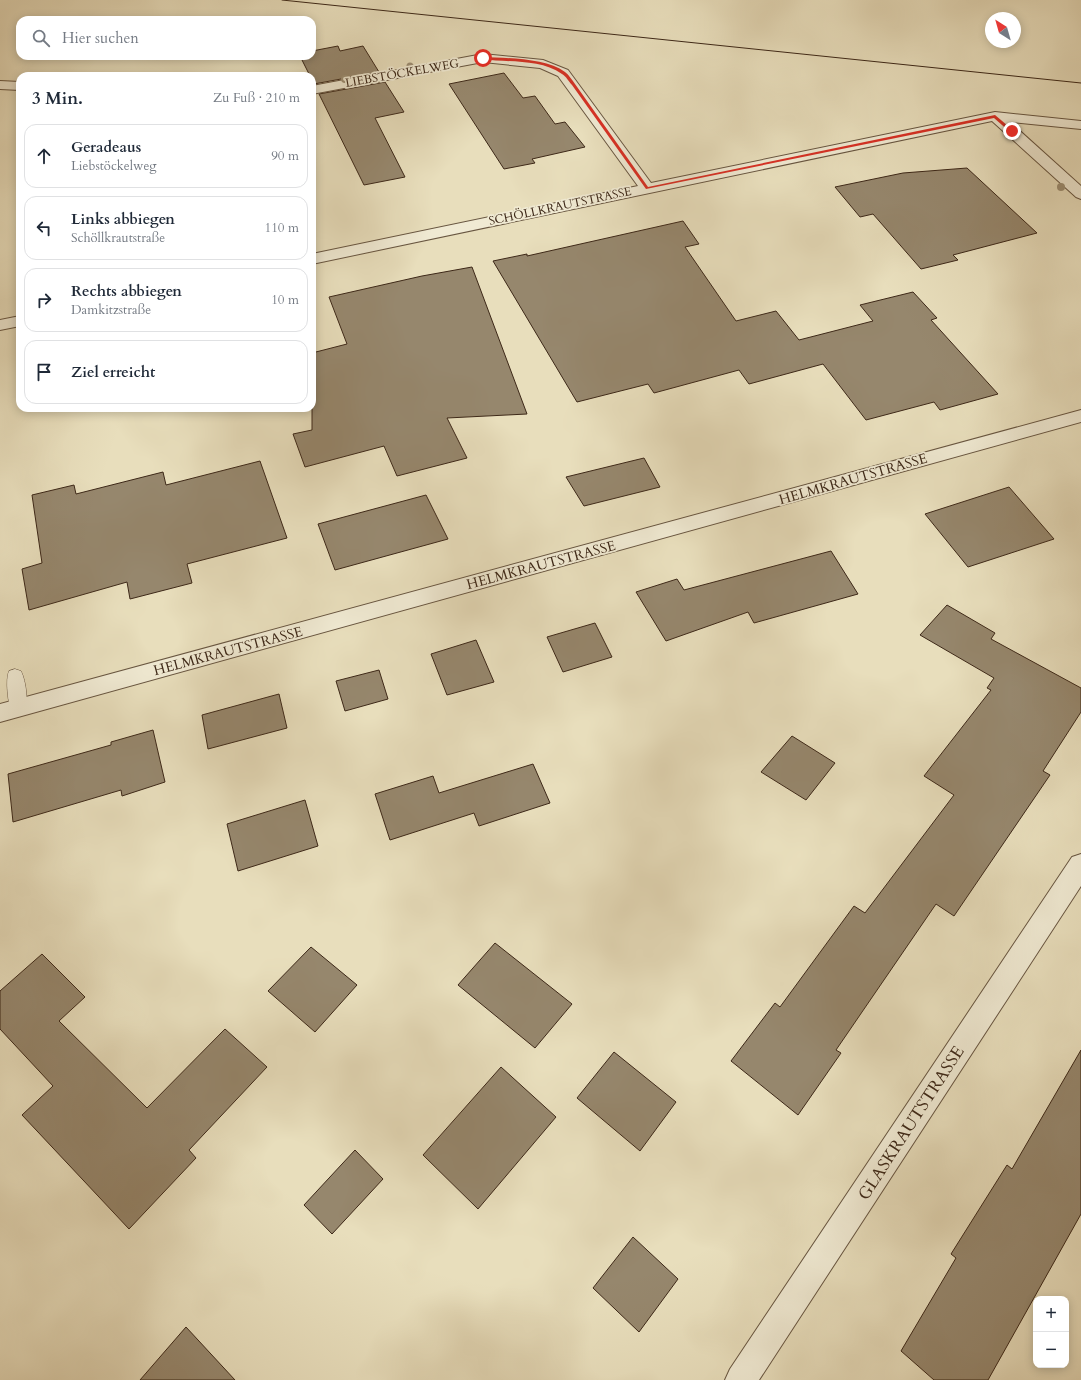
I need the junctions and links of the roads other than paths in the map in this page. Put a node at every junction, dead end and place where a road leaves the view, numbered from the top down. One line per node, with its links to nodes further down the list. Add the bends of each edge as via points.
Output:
1 (0, 85): 2 (street)
2 (16, 86)
3 (316, 89): 6 (street, LIEBSTÖCKELWEG, via 483,58 543,64 563,73 573,85)
4 (995, 116): 5 (street, SCHÖLLKRAUTSTRASSE); 6 (street, SCHÖLLKRAUTSTRASSE); 7 (street)
5 (1081, 125)
6 (646, 188): 8 (street, SCHÖLLKRAUTSTRASSE)
7 (1081, 194)
8 (316, 258)
9 (16, 322): 10 (street)
10 (0, 325)
11 (1081, 416): 13 (street, HELMKRAUTSTRASSE)
12 (15, 676): 13 (lane)
13 (9, 710)
14 (1081, 865): 15 (street, GLASKRAUTSTRASSE)
15 (740, 1380)

